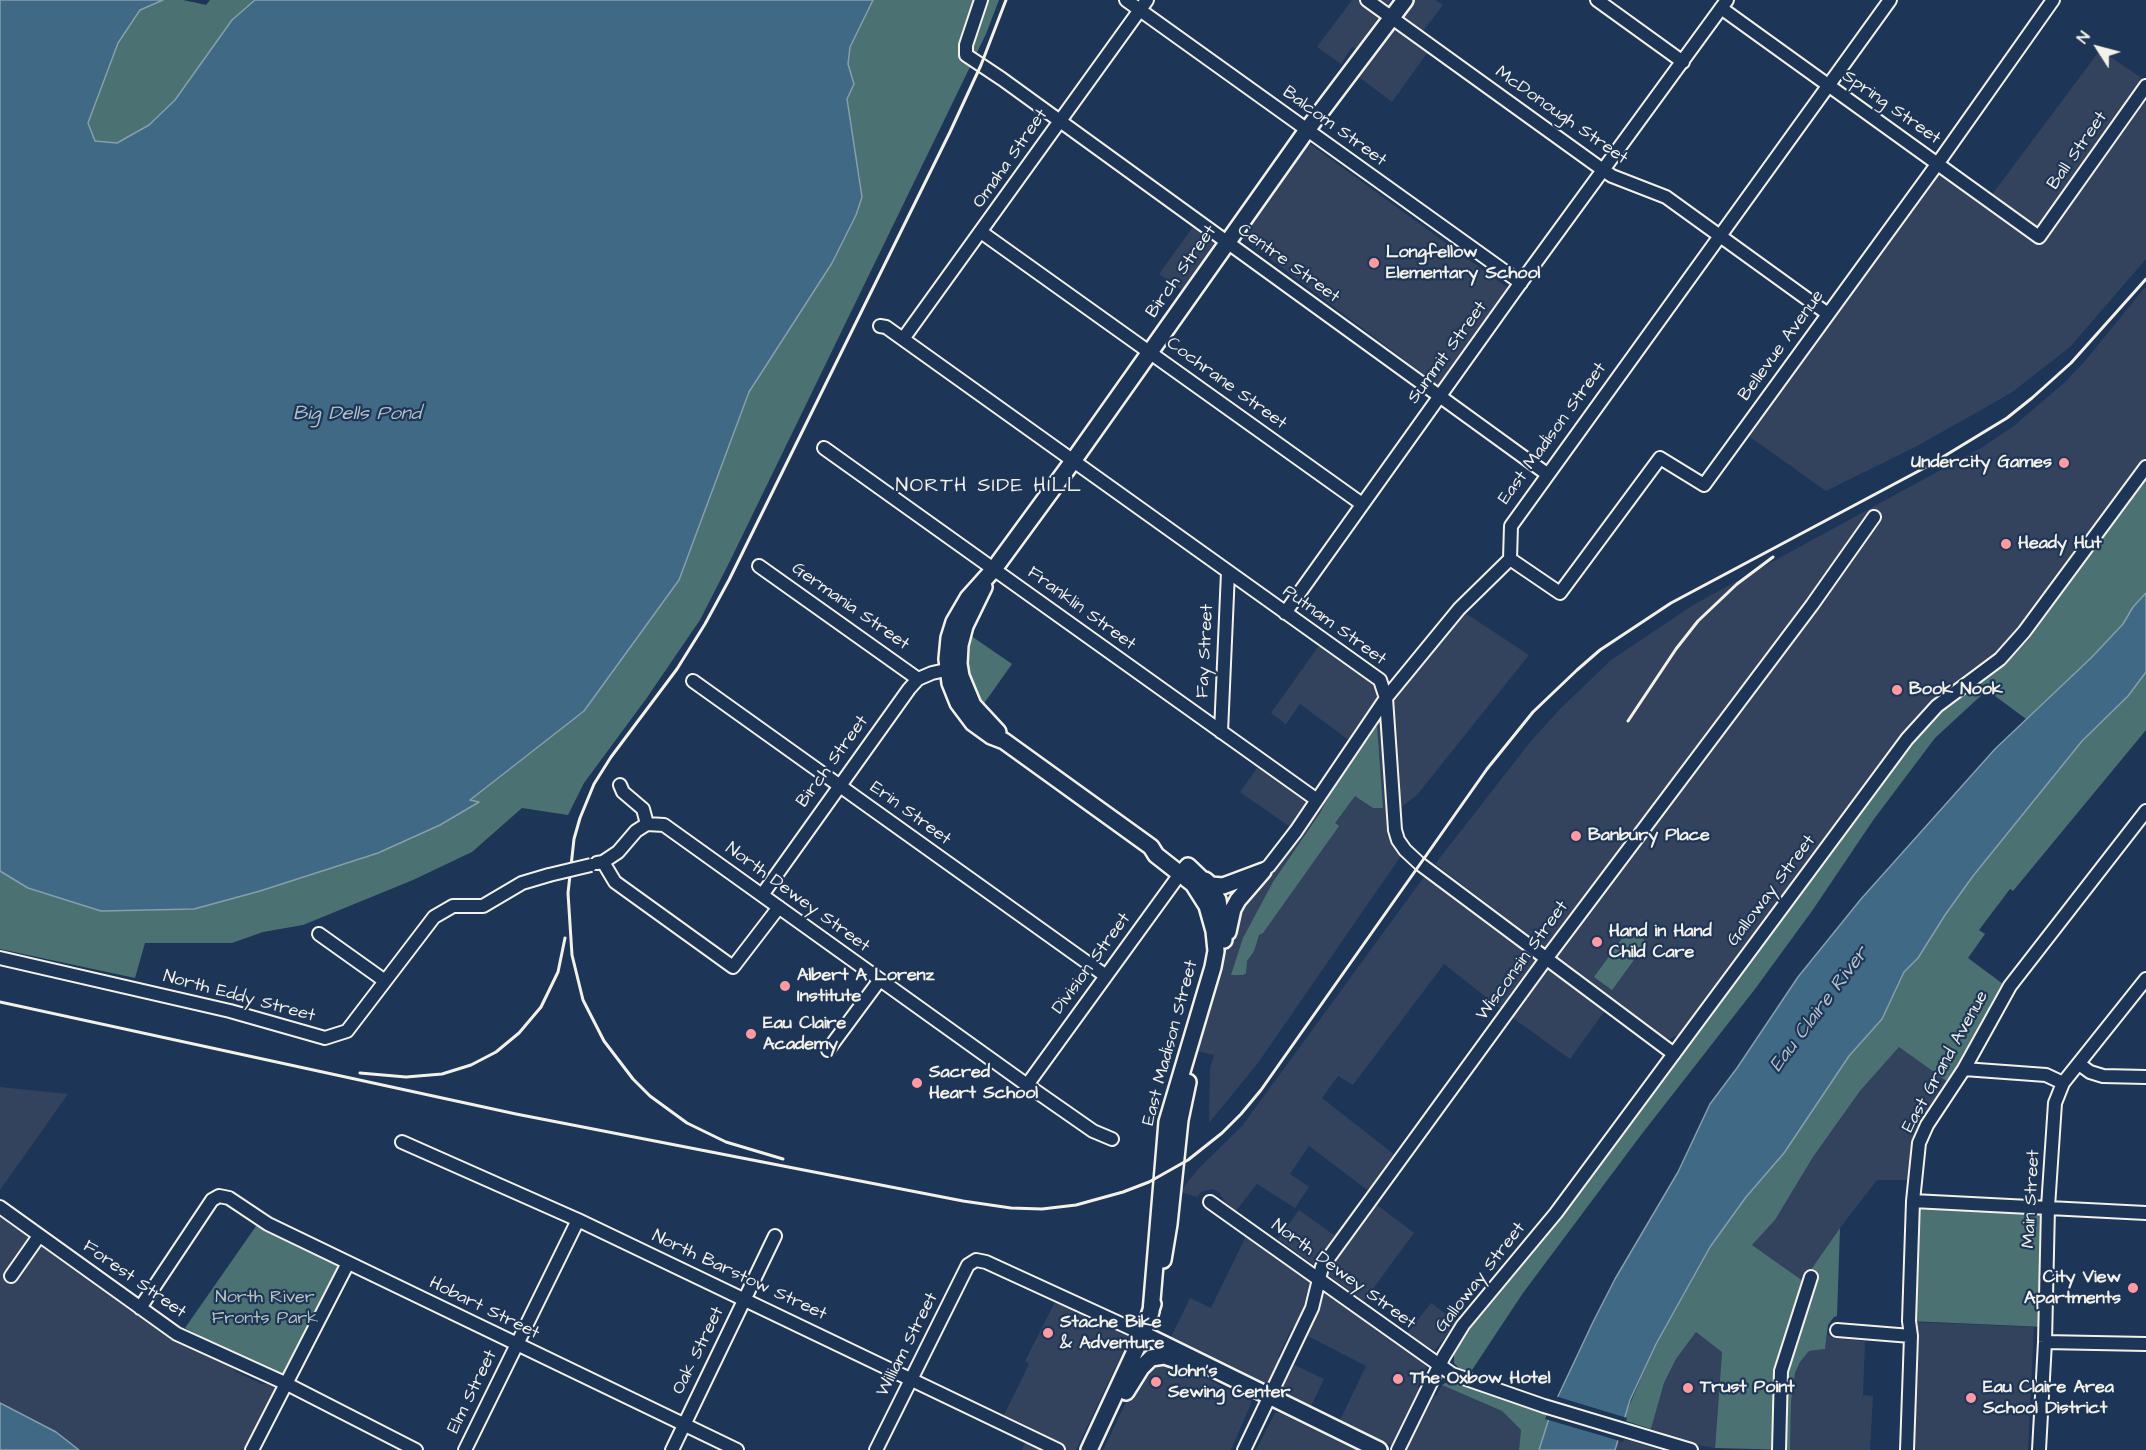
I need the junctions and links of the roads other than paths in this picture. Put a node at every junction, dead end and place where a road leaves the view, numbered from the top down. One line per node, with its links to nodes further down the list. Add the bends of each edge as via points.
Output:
1 (981, 0): 14 (street, Centre Street, via 966,55)
2 (1126, 0): 9 (street, Balcom Street)
3 (1367, 0): 10 (street, McDonough Street)
4 (1405, 0): 10 (main road, Birch Street)
5 (1597, 0): 11 (street)
6 (1890, 0): 12 (street, East Madison Street)
7 (2053, 0): 16 (street, Bellevue Avenue)
8 (1724, 4): 11 (street, Summit Street); 12 (street, Spring Street)
9 (1143, 5): 14 (street, Omaha Street); 15 (street, Balcom Street)
10 (1392, 18): 15 (main road, Birch Street); 17 (street, McDonough Street)
11 (1683, 62): 17 (street, Summit Street)
12 (1829, 86): 16 (street, Spring Street); 19 (street, East Madison Street)
13 (2146, 86): 20 (street, Ball Street)
14 (1059, 122): 18 (street, Omaha Street); 21 (street, Centre Street)
15 (1307, 130): 21 (main road, Birch Street); 22 (street, Balcom Street)
16 (1938, 164): 20 (street, Spring Street); 23 (street, Bellevue Avenue)
17 (1603, 170): 19 (street, McDonough Street, via 1666,197); 22 (street, Summit Street)
18 (981, 232): 25 (street, Omaha Street); 26 (street, Cochrane Street)
19 (1722, 236): 23 (street, McDonough Street); 31 (street, East Madison Street)
20 (2039, 237)
21 (1228, 242): 26 (main road, Birch Street); 27 (street, Centre Street)
22 (1521, 283): 27 (street, Summit Street)
23 (1828, 314): 34 (street, Bellevue Avenue, via 1704,486 1660,458 1560,593)
24 (880, 326): 25 (street, Putnam Street)
25 (903, 339): 29 (street, Putnam Street)
26 (1150, 352): 29 (main road, Birch Street); 32 (street, Cochrane Street)
27 (1439, 396): 31 (street, Centre Street); 32 (street, Summit Street)
28 (824, 448): 36 (street, Franklin Street)
29 (1073, 461): 36 (main road, Birch Street); 37 (street, Putnam Street)
30 (2146, 467): 65 (street, Galloway Street, via 2024,632 2000,659 1937,706 1907,739)
31 (1547, 474): 34 (street, East Madison Street, via 1511,526)
32 (1362, 504): 38 (street, Summit Street)
33 (1874, 517): 59 (street, Wisconsin Street)
34 (1510, 559): 42 (street, via 1459,609)
35 (759, 566): 40 (street, Germania Street)
36 (994, 569): 39 (main road, Birch Street, via 965,626); 43 (street, Franklin Street)
37 (1228, 572): 38 (street, Putnam Street); 43 (street, Fay Street)
38 (1286, 613): 42 (street, Putnam Street, via 1380,680)
39 (954, 669): 40 (street); 50 (main road, via 973,705 1004,741 1152,847 1156,855)
40 (918, 679): 45 (street, Birch Street)
41 (693, 681): 45 (street, Erin Street)
42 (1386, 698): 46 (street); 59 (street, Putnam Street, via 1394,824 1401,845 1420,864)
43 (1221, 732): 46 (street, Franklin Street)
44 (620, 784): 48 (street, via 623,792 643,809)
45 (840, 786): 53 (street, Birch Street); 60 (street, Erin Street)
46 (1317, 800): 51 (street)
47 (2146, 811): 67 (street, East Grand Avenue, via 2010,986)
48 (647, 824): 49 (street); 53 (street, North Dewey Street, via 664,825)
49 (603, 862): 55 (street, via 615,882 733,967); 62 (street, North Eddy Street, bridge, via 522,883 483,906 453,906 434,917)
50 (1183, 869): 52 (main road); 54 (main road); 60 (street, Division Street)
51 (1263, 871): 52 (main road, via 1223,886 1211,885); 54 (street); 57 (main road, via 1233,908)
52 (1200, 877): 54 (main road)
53 (762, 895): 55 (street, North Dewey Street)
54 (1213, 903): 57 (main road, East Madison Street, via 1223,927); 87 (main road, East Madison Street, via 1213,967 1167,1122)
55 (779, 907): 63 (street, North Dewey Street)
56 (319, 934): 62 (street)
57 (1224, 950): 87 (main road, East Madison Street, via 1183,1100 1169,1224)
58 (0, 958): 62 (street, North Eddy Street, via 230,1011 325,1038 347,1031)
59 (1546, 959): 65 (street, Putnam Street); 84 (street, Wisconsin Street, via 1322,1267)
60 (1106, 976): 70 (street, Division Street)
61 (2146, 979): 66 (street, Main Street)
62 (385, 981)
63 (879, 981): 64 (street); 70 (street, North Dewey Street)
64 (828, 1050)
65 (1674, 1054): 95 (street, Galloway Street, via 1556,1214 1463,1325)
66 (2079, 1064): 68 (street, via 2103,1076); 69 (street, Main Street)
67 (1964, 1069): 69 (street, via 2046,1075); 73 (street, East Grand Avenue, via 1919,1143)
68 (2146, 1077)
69 (2063, 1083): 76 (street, Main Street, via 2055,1103)
70 (1028, 1085): 71 (street, North Dewey Street, via 1093,1131)
71 (1112, 1139)
72 (402, 1142): 78 (street, North Barstow Street)
73 (1914, 1201): 76 (street); 90 (street, East Grand Avenue)
74 (1210, 1202): 84 (street, North Dewey Street)
75 (0, 1207): 79 (street, Forest Street)
76 (2048, 1207): 77 (street); 91 (street, Main Street)
77 (2146, 1213)
78 (578, 1220): 85 (street, North Barstow Street); 93 (street, Elm Street)
79 (39, 1236): 82 (street); 86 (street, Forest Street)
80 (776, 1236): 85 (street, Oak Street)
81 (348, 1263): 86 (street, Hobart Street, via 268,1224 229,1197 219,1196 212,1200); 93 (street, Hobart Street); 97 (street)
82 (11, 1276)
83 (1811, 1277): 113 (street, via 1781,1371)
84 (1320, 1280): 95 (street, North Dewey Street); 98 (street, Wisconsin Street, via 1312,1308)
85 (745, 1299): 96 (street, North Barstow Street); 100 (street, Oak Street)
86 (140, 1308): 97 (street, Forest Street, via 177,1334)
87 (1151, 1312): 89 (main road, East Madison Street)
88 (1837, 1330): 90 (street)
89 (1143, 1335): 94 (main road); 96 (street, William Street, via 976,1260 968,1265); 99 (main road, East Madison Street)
90 (1911, 1336): 114 (street, East Grand Avenue)
91 (2045, 1342): 92 (street); 115 (street, Main Street)
92 (2146, 1344)
93 (516, 1345): 100 (street, Hobart Street); 103 (street, Elm Street)
94 (1198, 1362): 98 (main road); 99 (main road, via 1192,1365 1164,1356 1151,1358)
95 (1439, 1366): 111 (street, Galloway Street); 112 (street, North Dewey Street, via 1472,1382)
96 (911, 1378): 106 (street, William Street); 107 (street, North Barstow Street)
97 (287, 1384): 101 (street); 102 (street, Forest Street)
98 (1270, 1397): 109 (street, Wisconsin Street); 110 (main road)
99 (1106, 1415): 108 (main road, East Madison Street)
100 (684, 1425): 104 (street, Oak Street); 105 (street, Hobart Street)
101 (252, 1450)
102 (416, 1450)
103 (465, 1450)
104 (672, 1450)
105 (737, 1450)
106 (876, 1450)
107 (1058, 1450)
108 (1089, 1450)
109 (1244, 1450)
110 (1379, 1450)
111 (1398, 1450)
112 (1691, 1450)
113 (1779, 1450)
114 (1907, 1450)
115 (2039, 1450)

